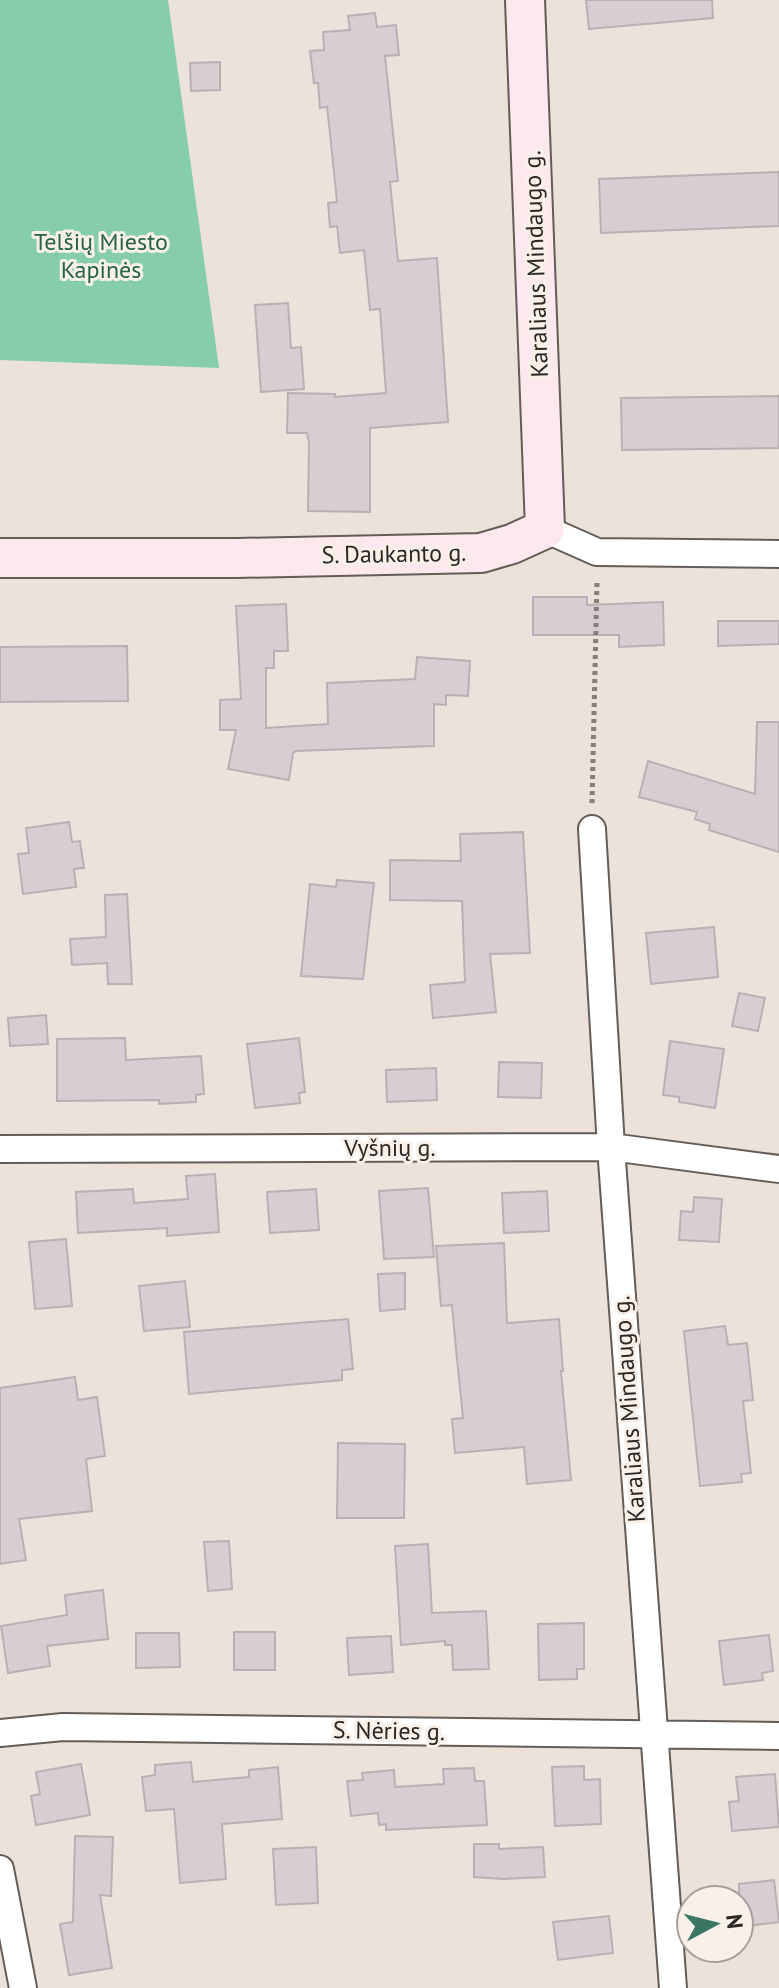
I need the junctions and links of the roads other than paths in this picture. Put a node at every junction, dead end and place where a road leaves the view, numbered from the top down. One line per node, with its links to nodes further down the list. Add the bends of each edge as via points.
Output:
1 (525, 0): 2 (main road, Karaliaus Mindaugo g.)
2 (545, 529): 3 (street, via 597,552); 4 (main road, S. Daukanto g., via 481,553)
3 (779, 554)
4 (0, 558)
5 (592, 829): 6 (street, Karaliaus Mindaugo g.)
6 (611, 1147): 7 (street, Vyšnių g.); 8 (street, Vyšnių g.); 10 (street, Karaliaus Mindaugo g.)
7 (0, 1149)
8 (779, 1169)
9 (0, 1733): 10 (street, S. Nėries g., via 63,1727)
10 (653, 1734): 11 (street, S. Nėries g.); 14 (street, Karaliaus Mindaugo g.)
11 (779, 1736)
12 (0, 1869): 13 (street)
13 (23, 1988)
14 (673, 1988)

